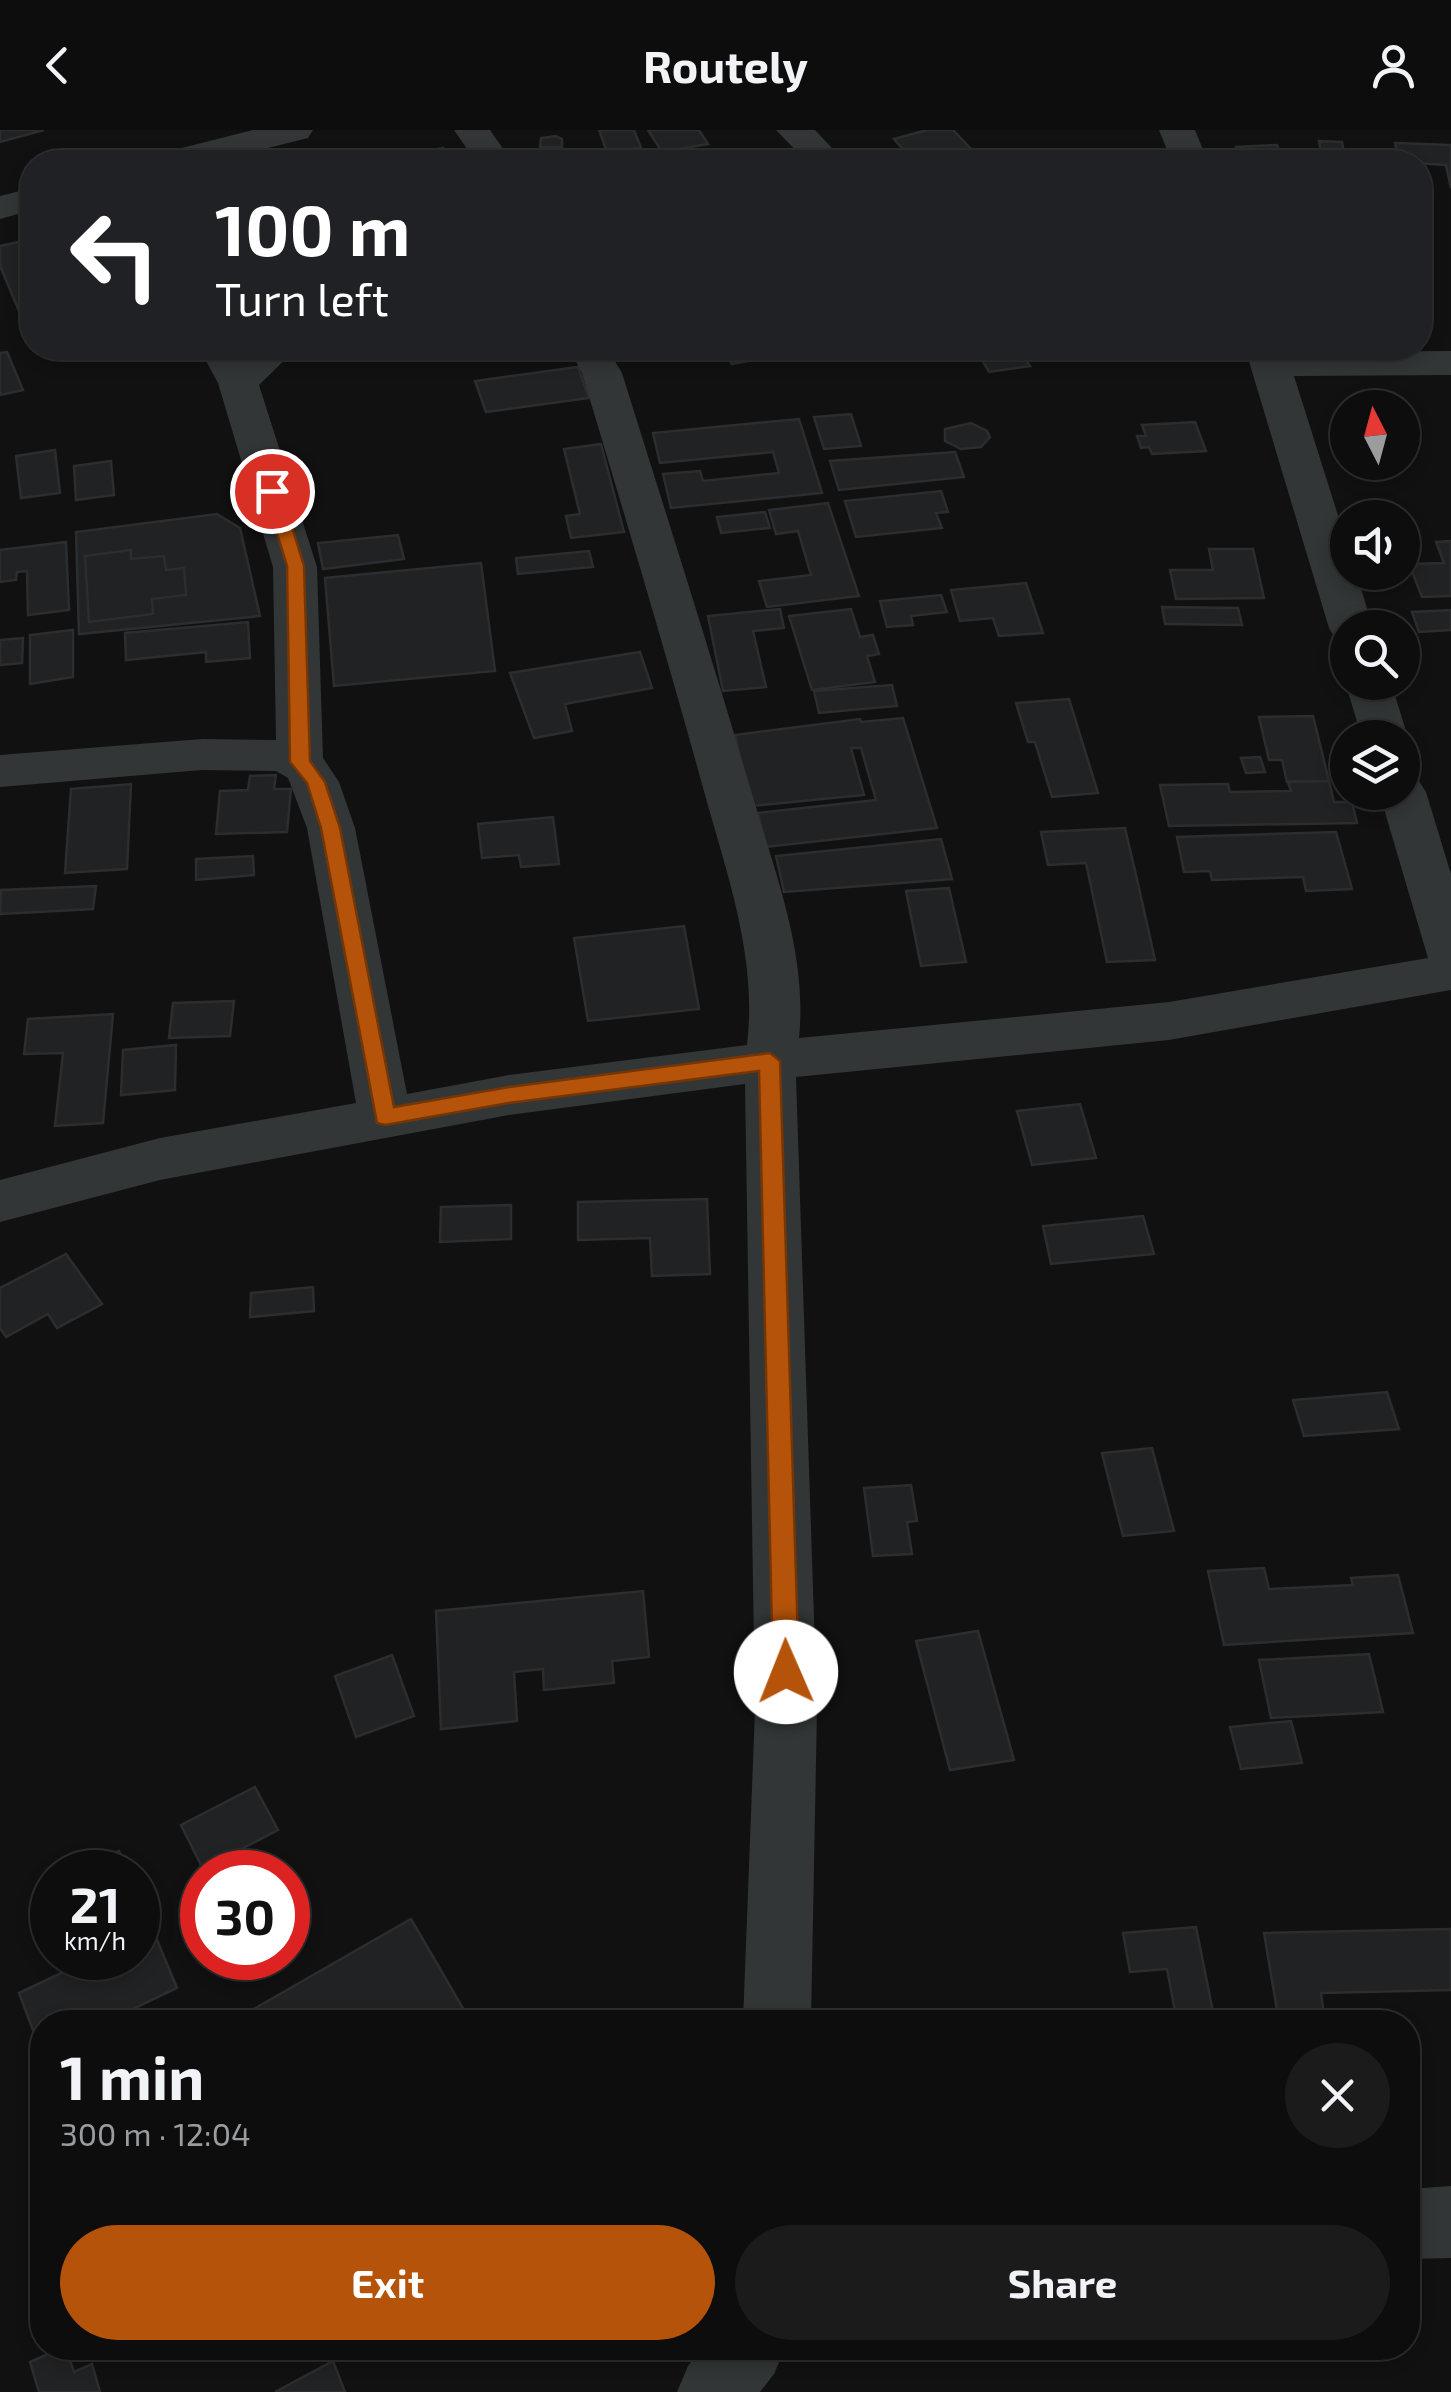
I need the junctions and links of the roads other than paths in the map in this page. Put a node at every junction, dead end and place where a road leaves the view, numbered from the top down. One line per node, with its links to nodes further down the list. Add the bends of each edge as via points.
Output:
1 (295, 130): 3 (street)
2 (794, 130): 4 (street)
3 (218, 150)
4 (814, 150)
5 (595, 360): 16 (street, via 693,669 768,936 777,1027)
6 (1269, 360): 10 (street)
7 (1373, 360): 8 (street)
8 (1451, 363)
9 (229, 365): 11 (street, via 296,566)
10 (1346, 610)
11 (300, 762): 12 (street, via 277,753 231,754); 17 (street, via 316,782 330,828)
12 (0, 771)
13 (1407, 810): 14 (street)
14 (1451, 955)
15 (1451, 972): 16 (street, via 1168,1020)
16 (770, 1061): 17 (street); 19 (street, via 786,1710)
17 (385, 1117): 18 (street, via 160,1159)
18 (0, 1201)
19 (777, 2010)
20 (1451, 2222): 21 (street)
21 (1420, 2223)
22 (739, 2360): 23 (street)
23 (714, 2392)

